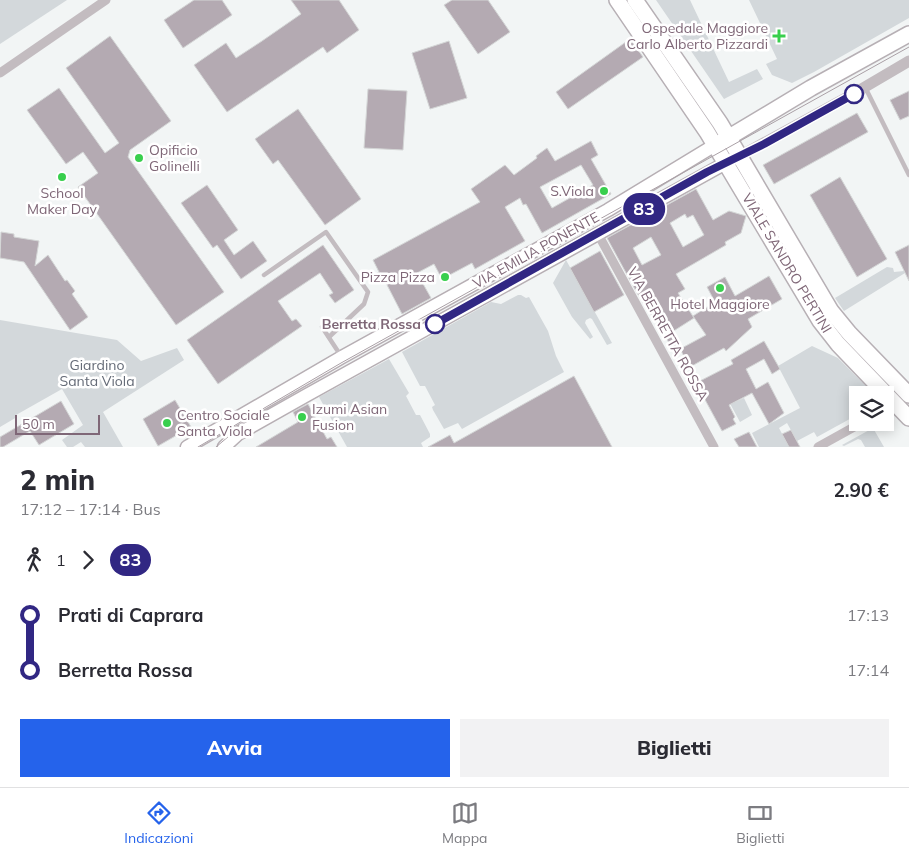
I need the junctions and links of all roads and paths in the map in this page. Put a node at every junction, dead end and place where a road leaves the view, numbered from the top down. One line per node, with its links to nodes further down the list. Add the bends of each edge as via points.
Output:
1 (106, 0): 6 (street)
2 (617, 0): 9 (main road, VIALE SANDRO PERTINI)
3 (635, 0): 8 (main road, VIALE SANDRO PERTINI)
4 (909, 34): 8 (main road, VIA EMILIA PONENTE)
5 (909, 61): 7 (street, VIA EMILIA PONENTE)
6 (0, 73)
7 (865, 87): 10 (street, VIA EMILIA PONENTE); 12 (lane)
8 (729, 137): 9 (main road, VIA EMILIA PONENTE); 10 (main road, VIALE SANDRO PERTINI)
9 (715, 146): 11 (main road, VIALE SANDRO PERTINI); 17 (main road, VIA EMILIA PONENTE, via 608,210)
10 (740, 156): 11 (main road, VIA EMILIA PONENTE); 19 (main road, VIALE SANDRO PERTINI, via 832,311)
11 (726, 162): 13 (main road, VIA EMILIA PONENTE); 18 (main road, VIALE SANDRO PERTINI, via 820,321)
12 (909, 175)
13 (598, 234): 24 (main road, VIA EMILIA PONENTE, via 238,434); 25 (street, VIA BERRETTA ROSSA)
14 (264, 275): 16 (lane, via 326,232 368,292 364,304)
15 (322, 327): 16 (lane)
16 (329, 337): 17 (lane)
17 (342, 357): 23 (main road, VIA EMILIA PONENTE)
18 (873, 386)
19 (909, 395)
20 (894, 409): 21 (main road, VIALE SANDRO PERTINI)
21 (909, 418)
22 (849, 430): 26 (street)
23 (187, 447)
24 (224, 447)
25 (714, 447)
26 (818, 447)

